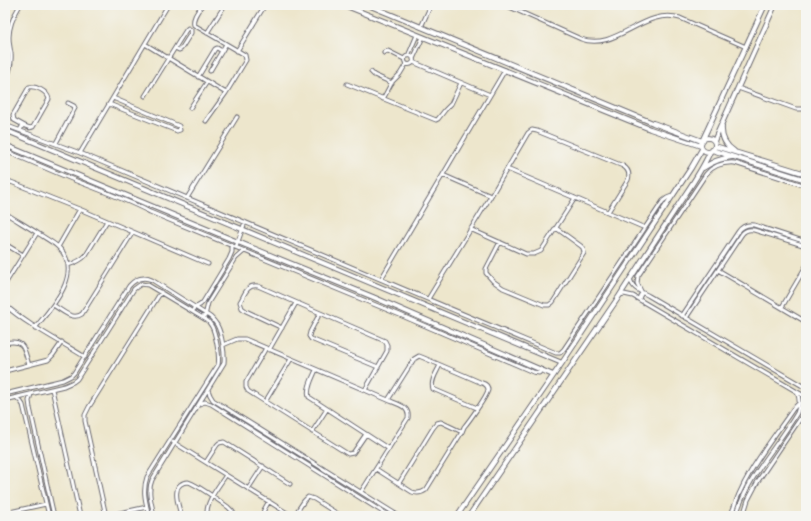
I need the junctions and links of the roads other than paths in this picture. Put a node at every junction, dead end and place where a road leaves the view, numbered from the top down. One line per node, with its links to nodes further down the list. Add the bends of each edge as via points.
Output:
1 (20, 5): 33 (street, via 10,30 11,62)
2 (168, 5): 16 (street)
3 (202, 5): 13 (street, via 193,23)
4 (225, 5): 13 (street)
5 (265, 5): 21 (street)
6 (344, 5): 14 (street)
7 (368, 5): 12 (street)
8 (431, 5): 12 (street)
9 (505, 5): 18 (street, via 592,42 604,41 658,17 669,15)
10 (765, 5): 18 (street)
11 (775, 5): 37 (street)
12 (421, 27): 51 (street)
13 (207, 33): 17 (street)
14 (417, 35): 15 (street); 23 (street)
15 (423, 37): 26 (street); 29 (street)
16 (145, 44): 24 (street); 41 (street)
17 (226, 44): 20 (street); 21 (street)
18 (746, 47): 58 (street)
19 (175, 48): 19 (street, via 186,30 191,30 181,49); 24 (street)
20 (222, 51): 28 (street, via 215,49); 28 (street, via 211,70)
21 (237, 51): 38 (street, via 245,55 246,60)
22 (384, 53): 25 (street, via 388,52)
23 (408, 56): 25 (street); 26 (street, via 412,57)
24 (169, 59): 31 (street); 40 (street)
25 (404, 59): 27 (street)
26 (413, 61): 27 (street, via 410,65); 35 (street)
27 (406, 64): 34 (street)
28 (205, 66): 31 (street)
29 (505, 70): 39 (street); 55 (street)
30 (371, 72): 34 (street)
31 (198, 77): 32 (street)
32 (207, 82): 38 (street); 45 (street)
33 (5, 83)
34 (392, 83): 42 (street)
35 (462, 83): 39 (street); 42 (street, via 451,104 437,120)
36 (347, 84): 42 (street)
37 (738, 88): 46 (street, via 796,109); 52 (street)
38 (226, 93): 50 (street)
39 (490, 95): 73 (street)
40 (146, 96)
41 (113, 98): 44 (street); 47 (street)
42 (384, 99)
43 (68, 103): 60 (street, via 75,108)
44 (110, 104): 48 (street); 65 (street)
45 (190, 108)
46 (806, 109)
47 (141, 110): 48 (street); 48 (street, via 181,128 177,131)
48 (139, 116)
49 (237, 117): 80 (street)
50 (206, 121)
51 (653, 123): 55 (street); 58 (street)
52 (722, 124): 59 (street); 66 (street, via 724,139 729,148)
53 (5, 125): 57 (street)
54 (23, 125): 54 (street, via 13,118 29,87 35,87 47,94 49,99 33,127); 57 (street)
55 (650, 129): 62 (street)
56 (5, 130): 89 (street)
57 (20, 130): 60 (street)
58 (703, 140): 59 (street, via 709,138); 62 (street)
59 (714, 141): 63 (street)
60 (56, 143): 65 (street)
61 (5, 145): 93 (street)
62 (701, 148): 63 (street, via 705,152); 69 (street)
63 (712, 149): 66 (street); 67 (street); 71 (street)
64 (5, 151): 98 (street)
65 (80, 153): 80 (street)
66 (738, 153): 68 (street)
67 (733, 157): 68 (street); 71 (street, via 710,163)
68 (763, 164): 72 (street); 75 (street)
69 (691, 168): 74 (street, via 697,170); 79 (street)
70 (507, 169): 78 (street); 81 (street); 83 (street, via 528,133 534,130 622,166 628,172 628,180)
71 (701, 170): 74 (street)
72 (806, 174)
73 (443, 175): 78 (street); 109 (street)
74 (695, 179): 108 (street)
75 (806, 180)
76 (5, 181): 82 (street)
77 (806, 186): 112 (street, via 735,163 724,163 712,168 638,276 637,283)
78 (491, 196): 90 (street)
79 (672, 196): 88 (street, via 663,201); 140 (street)
80 (187, 198): 86 (street)
81 (575, 198): 83 (street); 87 (street)
82 (80, 209): 85 (street); 100 (street)
83 (608, 212): 88 (street)
84 (5, 213): 92 (street)
85 (106, 220): 91 (street); 105 (street, via 82,260)
86 (245, 222): 89 (street); 109 (street)
87 (556, 228): 94 (street, via 541,251 534,254 526,254); 94 (street, via 581,246 584,252 553,302 548,305 503,288 486,273)
88 (645, 228): 136 (street, via 564,349 560,353)
89 (243, 229): 93 (street); 139 (street)
90 (470, 229): 94 (street); 114 (street)
91 (132, 232): 104 (street); 118 (street, via 82,314 72,316)
92 (37, 233): 100 (street); 103 (street)
93 (238, 242): 97 (street); 101 (street)
94 (500, 242)
95 (806, 242): 125 (street, via 754,225 744,226)
96 (5, 244): 103 (street)
97 (246, 245): 102 (street); 146 (street)
98 (232, 246): 101 (street); 119 (street, via 229,259 203,302)
99 (806, 246): 107 (street, via 748,230 743,233)
100 (58, 247): 105 (street)
101 (236, 247): 102 (street)
102 (244, 251): 123 (street, via 236,258 208,303); 146 (street, via 533,372 539,373)
103 (23, 255): 110 (street)
104 (208, 264)
105 (68, 265): 118 (street, via 66,282)
106 (806, 266): 120 (street)
107 (718, 270): 120 (street); 128 (street)
108 (630, 278): 112 (street, via 632,286); 113 (street)
109 (381, 279): 114 (street)
110 (5, 284)
111 (161, 292): 121 (street); 126 (street, via 148,285 137,286); 196 (street, via 85,415)
112 (642, 293): 115 (street); 125 (street)
113 (620, 295): 115 (street, via 629,294); 172 (street)
114 (428, 299): 136 (street)
115 (638, 299): 148 (street)
116 (296, 302): 122 (street); 131 (street); 131 (street, via 252,285 240,302 246,311)
117 (5, 305): 130 (street)
118 (53, 305): 130 (street)
119 (195, 307): 121 (street); 123 (street); 124 (street, via 152,280 138,278)
120 (782, 308): 129 (street)
121 (193, 312): 127 (street)
122 (320, 313): 144 (street, via 385,341 387,349); 144 (street, via 309,334 311,339)
123 (206, 314): 127 (street); 134 (street, via 217,325)
124 (111, 315): 126 (street); 137 (street)
125 (682, 316): 128 (street)
126 (116, 318): 151 (street, via 77,379 68,385)
127 (202, 318): 174 (street, via 208,321 213,329 218,365)
128 (686, 318): 143 (street)
129 (806, 322)
130 (35, 328): 132 (street)
131 (282, 328): 135 (street)
132 (62, 342): 137 (street); 141 (street, via 48,360)
133 (5, 343): 141 (street, via 15,341 21,344)
134 (223, 345): 135 (street, via 242,339); 152 (street, via 224,364)
135 (268, 349): 138 (street); 161 (street, via 245,385 248,391)
136 (555, 353): 139 (street)
137 (85, 357): 155 (street, via 74,373 67,378)
138 (291, 359): 145 (street); 161 (street)
139 (552, 359): 140 (street)
140 (562, 363): 149 (street)
141 (29, 365): 147 (street)
142 (440, 365): 160 (street, via 416,357); 164 (street, via 432,382 433,389); 164 (street, via 485,384 488,390)
143 (768, 366): 148 (street); 150 (street)
144 (378, 367): 153 (street)
145 (316, 370): 153 (street); 165 (street, via 308,395)
146 (542, 370): 149 (street)
147 (5, 371)
148 (764, 373): 154 (street)
149 (553, 375): 169 (street)
150 (806, 388)
151 (52, 389): 156 (street); 195 (street)
152 (208, 389): 163 (street); 186 (street, via 213,400)
153 (365, 390): 160 (street)
154 (797, 392): 157 (street); 162 (street)
155 (5, 394)
156 (31, 394): 158 (street); 193 (street, via 30,408)
157 (806, 397)
158 (16, 398): 159 (street); 189 (street, via 23,405)
159 (5, 400)
160 (388, 400): 178 (street, via 404,407 409,416)
161 (265, 402): 170 (street)
162 (800, 403): 167 (street); 209 (street, via 793,409 748,476)
163 (199, 404): 176 (street); 205 (street, via 211,404)
164 (477, 408): 171 (street)
165 (327, 409): 170 (street); 173 (street)
166 (806, 412): 168 (street)
167 (797, 413): 168 (street); 210 (street, via 752,478)
168 (802, 416): 211 (street, via 758,481)
169 (518, 428): 172 (street); 175 (street)
170 (312, 432): 173 (street, via 350,455)
171 (462, 432): 183 (street, via 442,422 437,423); 183 (street, via 424,492 416,493)
172 (526, 433): 177 (street)
173 (366, 434): 178 (street)
174 (170, 440): 176 (street); 190 (street, via 145,482)
175 (510, 440): 177 (street); 207 (street)
176 (174, 443): 179 (street); 198 (street, via 150,483 149,494)
177 (518, 445): 208 (street)
178 (389, 449): 181 (street)
179 (206, 462): 180 (street, via 217,445 224,442); 182 (street)
180 (262, 466): 184 (street); 185 (street)
181 (376, 469): 183 (street); 186 (street)
182 (226, 475): 185 (street); 187 (street)
183 (399, 483)
184 (290, 484)
185 (248, 489): 188 (street)
186 (362, 492): 206 (street)
187 (212, 497): 199 (street, via 190,483 181,484 176,492); 200 (street, via 207,506); 201 (street, via 231,509)
188 (268, 501): 202 (street); 203 (street)
189 (46, 504): 191 (street); 194 (street)
190 (147, 507): 192 (street); 197 (street)
191 (5, 513)
192 (122, 514): 196 (street)
193 (54, 515): 194 (street)
194 (49, 516)
195 (80, 516)
196 (106, 516)
197 (149, 516)
198 (154, 516)
199 (181, 516)
200 (207, 516)
201 (234, 516)
202 (262, 516)
203 (293, 516): 204 (street, via 308,497)
204 (341, 516)
205 (389, 516)
206 (399, 516)
207 (457, 516)
208 (469, 516)
209 (731, 516)
210 (736, 516)
211 (743, 516)

